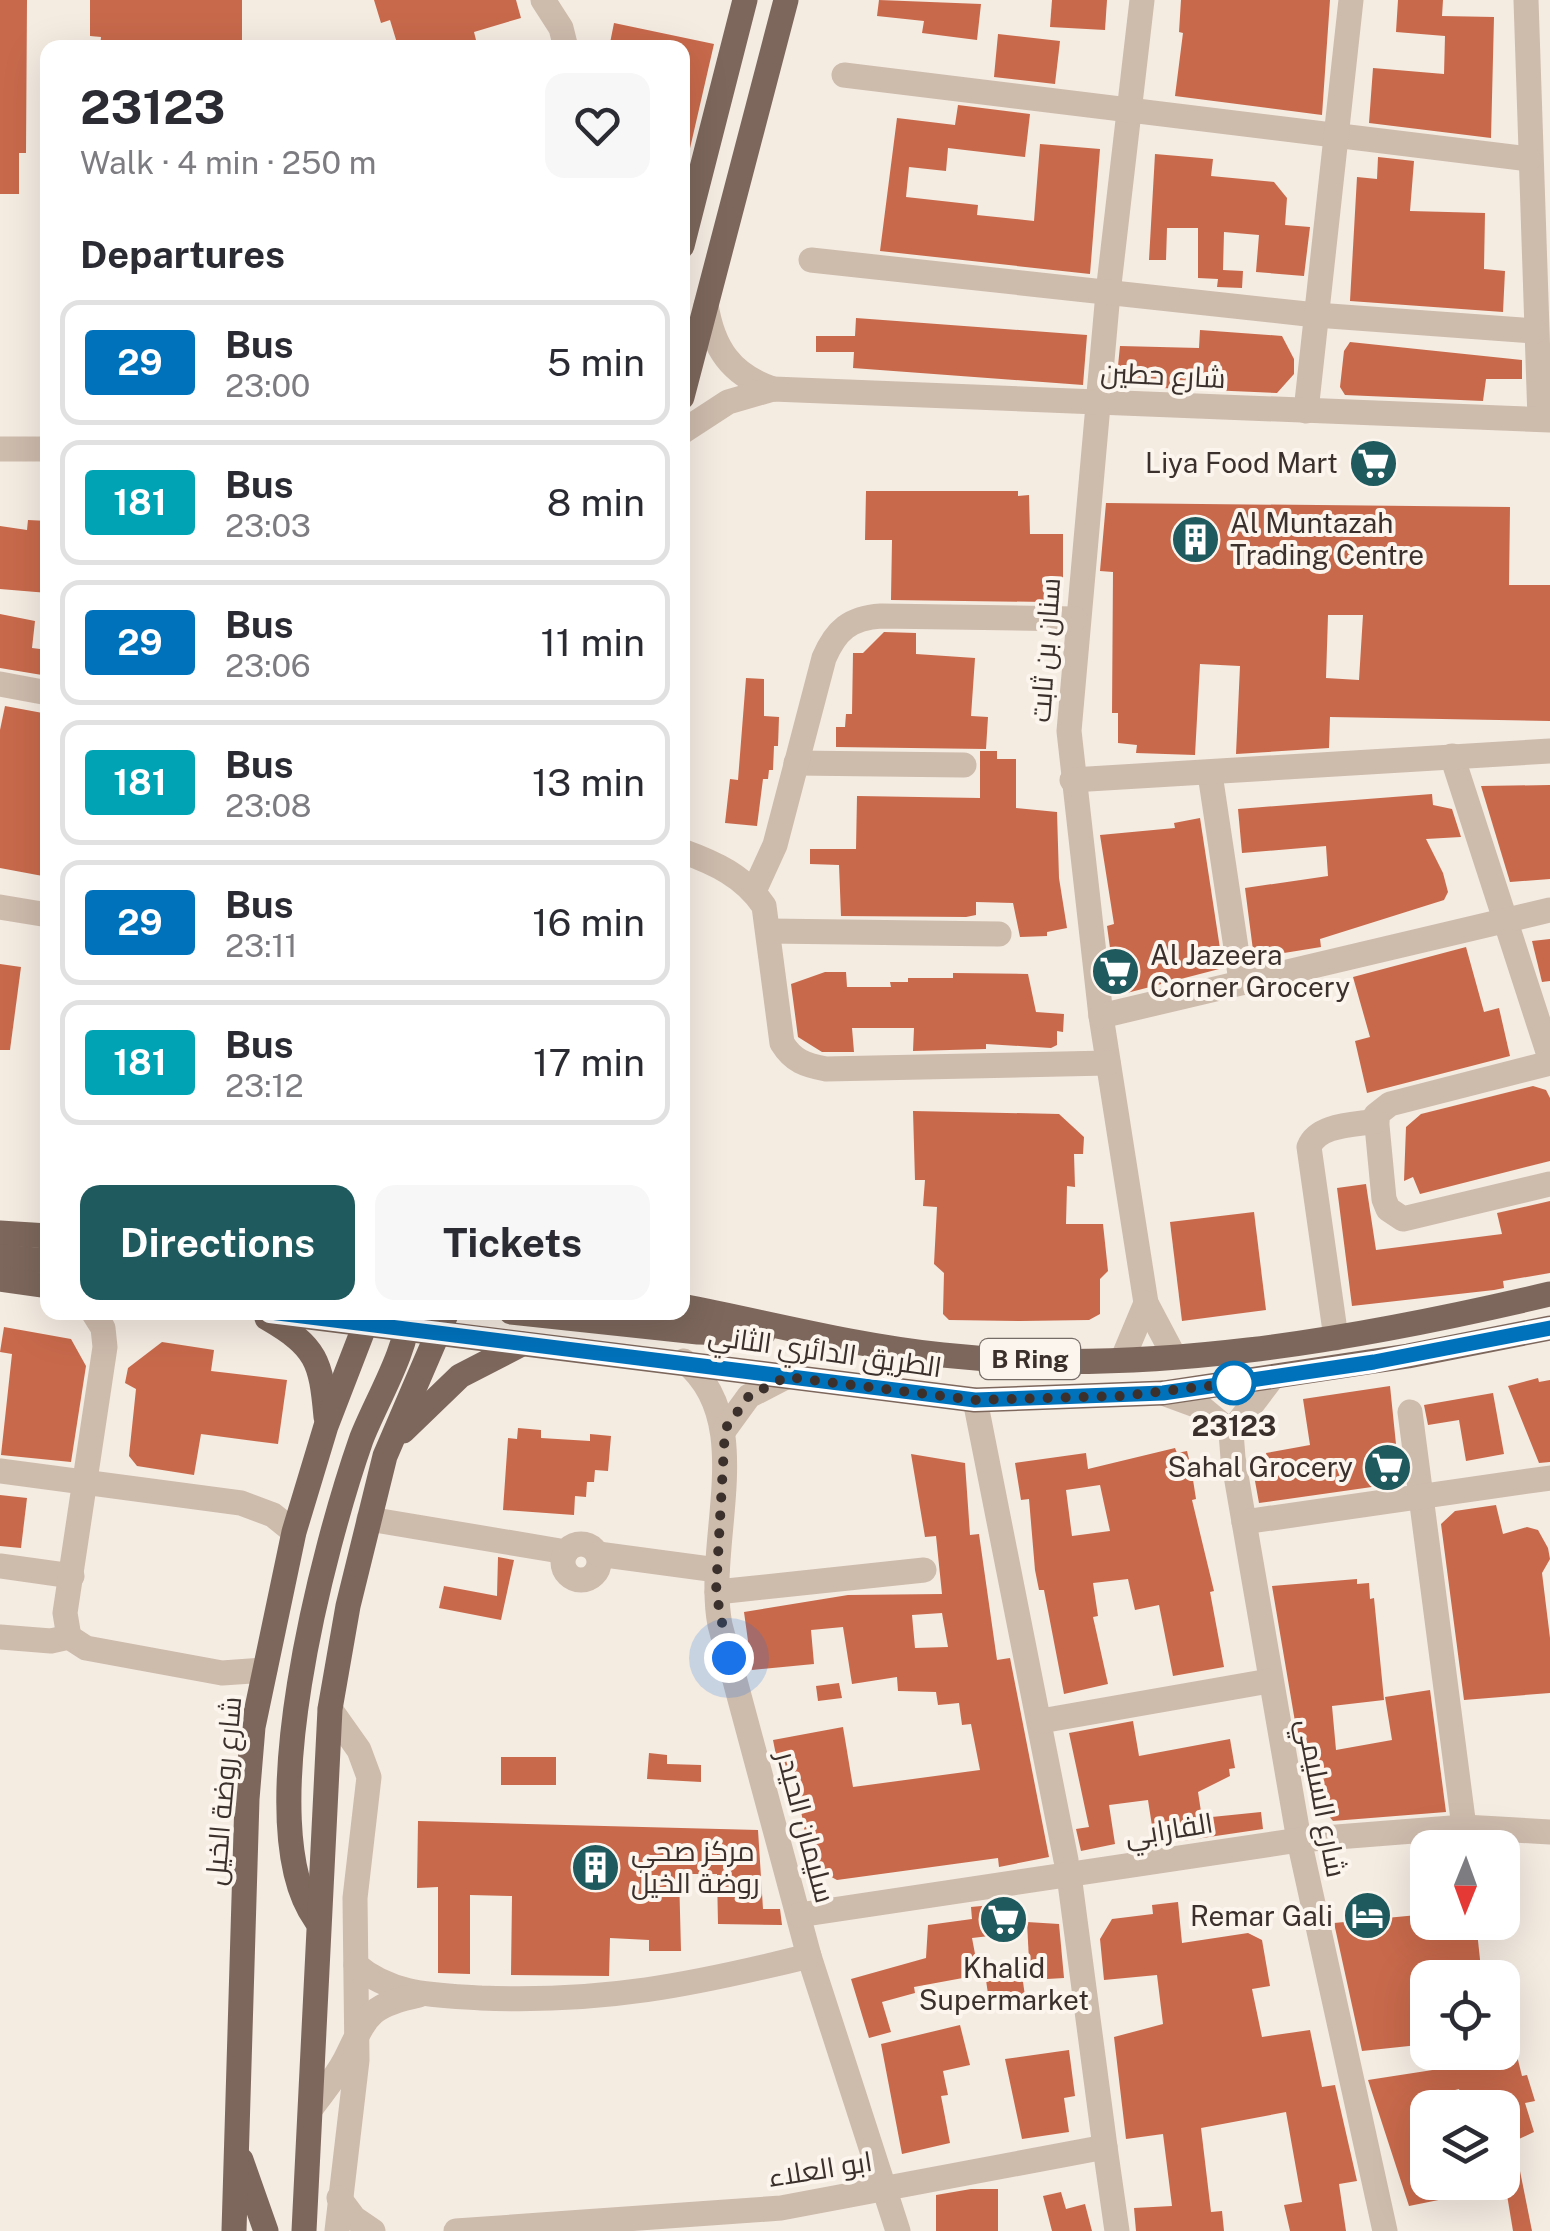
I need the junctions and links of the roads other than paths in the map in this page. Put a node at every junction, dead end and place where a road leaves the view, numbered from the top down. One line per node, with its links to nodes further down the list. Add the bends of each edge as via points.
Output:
1 (543, 0): 7 (street)
2 (744, 0): 12 (main road)
3 (786, 0): 15 (main road)
4 (1142, 0): 9 (street, سنان بن ثابت)
5 (1351, 0): 10 (street)
6 (1526, 0): 11 (street)
7 (564, 40)
8 (844, 75): 9 (street)
9 (1128, 109): 10 (street); 14 (street, سنان بن ثابت)
10 (1338, 137): 11 (street); 16 (street)
11 (1529, 159): 17 (street)
12 (690, 214)
13 (811, 260): 14 (street)
14 (1108, 293): 16 (street); 20 (street, سنان بن ثابت)
15 (706, 305): 18 (main road); 19 (street, شارع حطين, via 725,359)
16 (1316, 316): 17 (street); 21 (street)
17 (1534, 331): 22 (street)
18 (690, 366)
19 (773, 389): 20 (street, شارع حطين); 23 (street, شارع حطين, via 728,402)
20 (1099, 402): 21 (street, شارع حطين); 26 (street, سنان بن ثابت)
21 (1306, 411): 22 (street, شارع حطين)
22 (1545, 420)
23 (690, 427)
24 (0, 449): 25 (street)
25 (40, 449)
26 (1075, 620): 31 (street, via 881,616 850,622 832,637); 34 (street, سنان بن ثابت)
27 (0, 684): 28 (street)
28 (40, 692)
29 (1550, 751): 30 (street)
30 (1452, 756): 33 (street); 40 (street)
31 (796, 763): 32 (street); 36 (street, via 775,844)
32 (964, 765)
33 (1210, 774): 34 (street); 43 (street)
34 (1072, 780): 44 (street, سنان بن ثابت)
35 (690, 854): 36 (street, via 720,865)
36 (754, 891): 41 (street)
37 (0, 907): 39 (street)
38 (1550, 910): 40 (street)
39 (40, 914)
40 (1503, 920): 43 (street); 45 (street)
41 (769, 931): 42 (street); 46 (street, via 782,1044 804,1064 826,1069)
42 (1000, 934)
43 (1241, 982): 44 (street)
44 (1101, 1016): 46 (street, سنان بن ثابت)
45 (1550, 1061): 47 (street, via 1390,1104)
46 (1108, 1063): 56 (street, سنان بن ثابت)
47 (1376, 1121): 48 (street, via 1384,1199 1403,1219); 66 (street, via 1332,1129 1309,1146)
48 (1550, 1184)
49 (0, 1233): 50 (main road)
50 (40, 1236)
51 (0, 1256): 52 (main road)
52 (40, 1260)
53 (0, 1279): 54 (main road)
54 (40, 1285)
55 (1550, 1294): 66 (main road, الطريق الدائري الثاني / B Ring)
56 (1146, 1303): 68 (street, سنان بن ثابت); 69 (street)
57 (690, 1308): 65 (main road, الطريق الدائري الثاني / B Ring)
58 (98, 1320): 82 (street, via 105,1347)
59 (271, 1320): 76 (main road, via 311,1350 323,1382)
60 (372, 1320): 76 (main road, شارع روضة الخيل)
61 (411, 1320): 102 (main road, via 335,1521 299,1689 290,1840 295,1876)
62 (586, 1320): 65 (main road, via 698,1332)
63 (442, 1323): 67 (main road, الطريق الدائري الثاني / B Ring); 79 (main road)
64 (1550, 1328): 72 (main road, الطريق الدائري الثاني / B Ring)
65 (798, 1331): 69 (main road, الطريق الدائري الثاني / B Ring, via 961,1357)
66 (1336, 1338): 68 (main road, الطريق الدائري الثاني / B Ring)
67 (526, 1343): 70 (main road, الطريق الدائري الثاني / B Ring); 79 (main road, via 446,1386)
68 (1174, 1356): 69 (main road, الطريق الدائري الثاني / B Ring)
69 (1123, 1358)
70 (684, 1361): 71 (main road, الطريق الدائري الثاني / B Ring); 77 (street, سليمان الحيدر, via 711,1391)
71 (786, 1377): 74 (main road, الطريق الدائري الثاني / B Ring); 77 (street, via 749,1396)
72 (1272, 1378): 73 (main road, الطريق الدائري الثاني / B Ring); 78 (street)
73 (1163, 1393): 74 (main road, الطريق الدائري الثاني / B Ring); 78 (street, via 1201,1408)
74 (975, 1400): 96 (street)
75 (1410, 1412): 83 (street)
76 (326, 1426): 86 (main road, شارع روضة الخيل)
77 (725, 1429): 90 (street, سليمان الحيدر)
78 (1230, 1432): 85 (street, شارع السليمي)
79 (386, 1456): 84 (main road)
80 (0, 1471): 82 (street)
81 (1550, 1478): 83 (street)
82 (86, 1484): 86 (street, via 241,1503); 89 (street)
83 (1422, 1499): 85 (street); 97 (street)
84 (369, 1518): 90 (street, via 566,1552 565,1571 582,1580 596,1573 598,1554); 95 (main road)
85 (1244, 1522): 94 (street, شارع السليمي)
86 (294, 1532): 93 (main road, شارع روضة الخيل)
87 (0, 1566): 89 (street)
88 (924, 1570): 90 (street)
89 (72, 1576): 91 (street, via 64,1612)
90 (717, 1581): 101 (street, سليمان الحيدر, via 720,1626)
91 (69, 1637): 92 (street); 93 (street, via 86,1648 222,1673)
92 (0, 1638)
93 (265, 1670): 109 (main road, شارع روضة الخيل, via 247,1799)
94 (1269, 1681): 96 (street); 99 (street, شارع السليمي)
95 (330, 1708): 102 (main road); 104 (street, via 359,1750 368,1777 356,1872)
96 (1042, 1721): 100 (street)
97 (1464, 1827): 98 (street, الفارابي); 99 (street, الفارابي)
98 (1550, 1832)
99 (1299, 1840): 100 (street, الفارابي); 122 (street, شارع السليمي)
100 (1068, 1867): 101 (street, الفارابي); 108 (street)
101 (798, 1915): 103 (street, سليمان الحيدر)
102 (317, 1922): 107 (main road)
103 (809, 1956): 105 (street, via 610,1998); 110 (street, سليمان الحيدر)
104 (356, 1965): 105 (street); 106 (street)
105 (419, 1995): 106 (street, via 380,2006)
106 (359, 2025): 107 (street, via 342,2066); 111 (street)
107 (312, 2107): 116 (main road)
108 (1105, 2148): 110 (street, ابو العلاء); 121 (street)
109 (239, 2155): 114 (main road, شارع روضة الخيل); 115 (main road)
110 (884, 2190): 112 (street, ابو العلاء); 120 (street, سليمان الحيدر)
111 (340, 2198): 117 (street); 118 (street)
112 (782, 2220): 113 (street, ابو العلاء)
113 (608, 2225): 119 (street, ابو العلاء)
114 (234, 2231)
115 (266, 2231)
116 (304, 2231)
117 (337, 2231)
118 (373, 2231)
119 (456, 2231)
120 (898, 2231)
121 (1117, 2231)
122 (1384, 2231)

